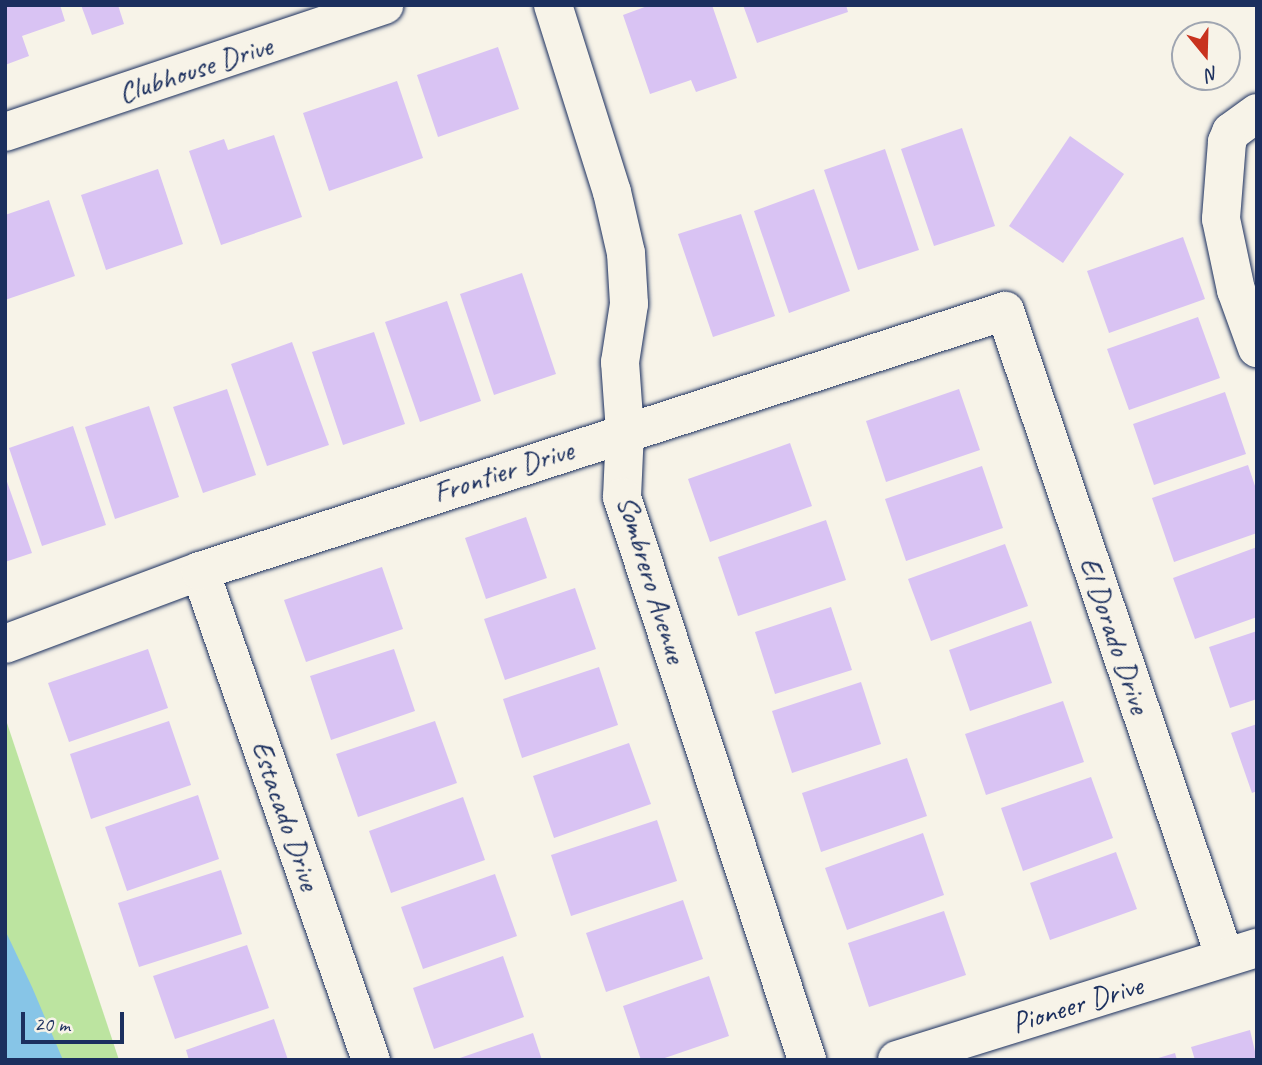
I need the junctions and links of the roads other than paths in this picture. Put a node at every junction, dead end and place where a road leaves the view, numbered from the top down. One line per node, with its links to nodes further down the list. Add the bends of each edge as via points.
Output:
1 (384, 5): 4 (street, Clubhouse Drive)
2 (553, 5): 7 (street, Sombrero Avenue, via 612,192 626,253 629,304 620,362)
3 (1257, 113): 6 (street, via 1231,132 1227,142 1221,219 1236,290)
4 (5, 132)
5 (1005, 311): 7 (street, Frontier Drive); 10 (street, El Dorado Drive)
6 (1257, 348)
7 (625, 430): 8 (street, Frontier Drive); 12 (street, Sombrero Avenue, via 622,497)
8 (200, 571): 9 (street, Frontier Drive); 11 (street, Estacado Drive)
9 (5, 644)
10 (1241, 953): 13 (street, Pioneer Drive)
11 (371, 1060)
12 (807, 1060)
13 (897, 1060)

